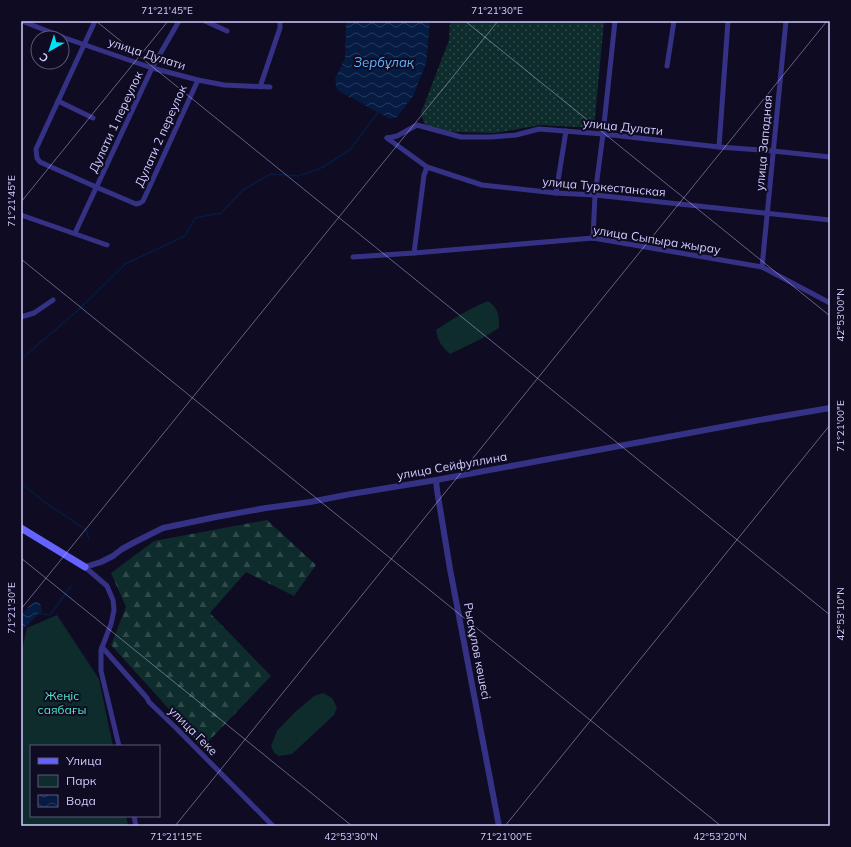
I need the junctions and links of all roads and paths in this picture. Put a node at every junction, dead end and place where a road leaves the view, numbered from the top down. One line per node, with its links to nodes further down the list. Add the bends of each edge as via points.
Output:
1 (22, 21): 11 (street, улица Дулати)
2 (95, 21): 11 (street)
3 (179, 21): 13 (street, Дулати 1 переулок)
4 (205, 21): 10 (street)
5 (280, 21): 15 (street, via 280,28)
6 (615, 21): 20 (street)
7 (674, 21): 12 (street)
8 (728, 21): 22 (street)
9 (786, 21): 23 (street, улица Западная)
10 (227, 31)
11 (84, 44): 13 (street, улица Дулати); 17 (street)
12 (668, 66)
13 (152, 68): 14 (street, улица Дулати); 26 (street, Дулати 1 переулок)
14 (198, 80): 15 (street, улица Дулати, via 224,85); 26 (street, Дулати 2 переулок, via 143,201 136,204)
15 (260, 87): 16 (street, улица Дулати)
16 (270, 87)
17 (58, 101): 18 (street); 26 (street, via 36,149 37,158 40,162)
18 (93, 118)
19 (566, 131): 20 (street, улица Дулати); 21 (street, улица Дулати, via 539,129 491,138 461,137 416,125 397,136); 27 (street)
20 (603, 134): 22 (street, улица Дулати); 28 (street)
21 (387, 138): 25 (street, улица Туркестанская)
22 (719, 147): 23 (street, улица Дулати)
23 (773, 151): 24 (street, улица Дулати); 29 (street, улица Западная)
24 (830, 157)
25 (427, 167): 27 (street, улица Туркестанская, via 482,185); 35 (street)
26 (96, 187): 32 (street, Дулати 1 переулок)
27 (556, 193): 28 (street, улица Туркестанская)
28 (595, 195): 29 (street, улица Туркестанская); 33 (street)
29 (768, 214): 31 (street, улица Туркестанская); 37 (street, улица Западная)
30 (21, 215): 32 (street)
31 (830, 220)
32 (75, 233): 34 (street)
33 (593, 238): 35 (street, улица Сыпыра жырау); 37 (street, улица Сыпыра жырау)
34 (107, 245)
35 (414, 254): 36 (street, улица Сыпыра жырау)
36 (353, 257)
37 (762, 267): 39 (street, улица Сыпыра жырау)
38 (53, 300): 40 (street, via 34,313)
39 (830, 303)
40 (21, 317)
41 (830, 408): 42 (street, улица Сейфуллина)
42 (436, 480): 44 (street, улица Сейфуллина, via 163,528 101,562); 48 (street, Рысқұлов көшесі, via 450,569)
43 (21, 528): 44 (main road)
44 (85, 567): 45 (street, via 107,586 113,600 111,624)
45 (102, 647): 46 (street, via 101,671); 47 (street, улица Геке, via 149,702)
46 (119, 745)
47 (273, 826)
48 (499, 826)

